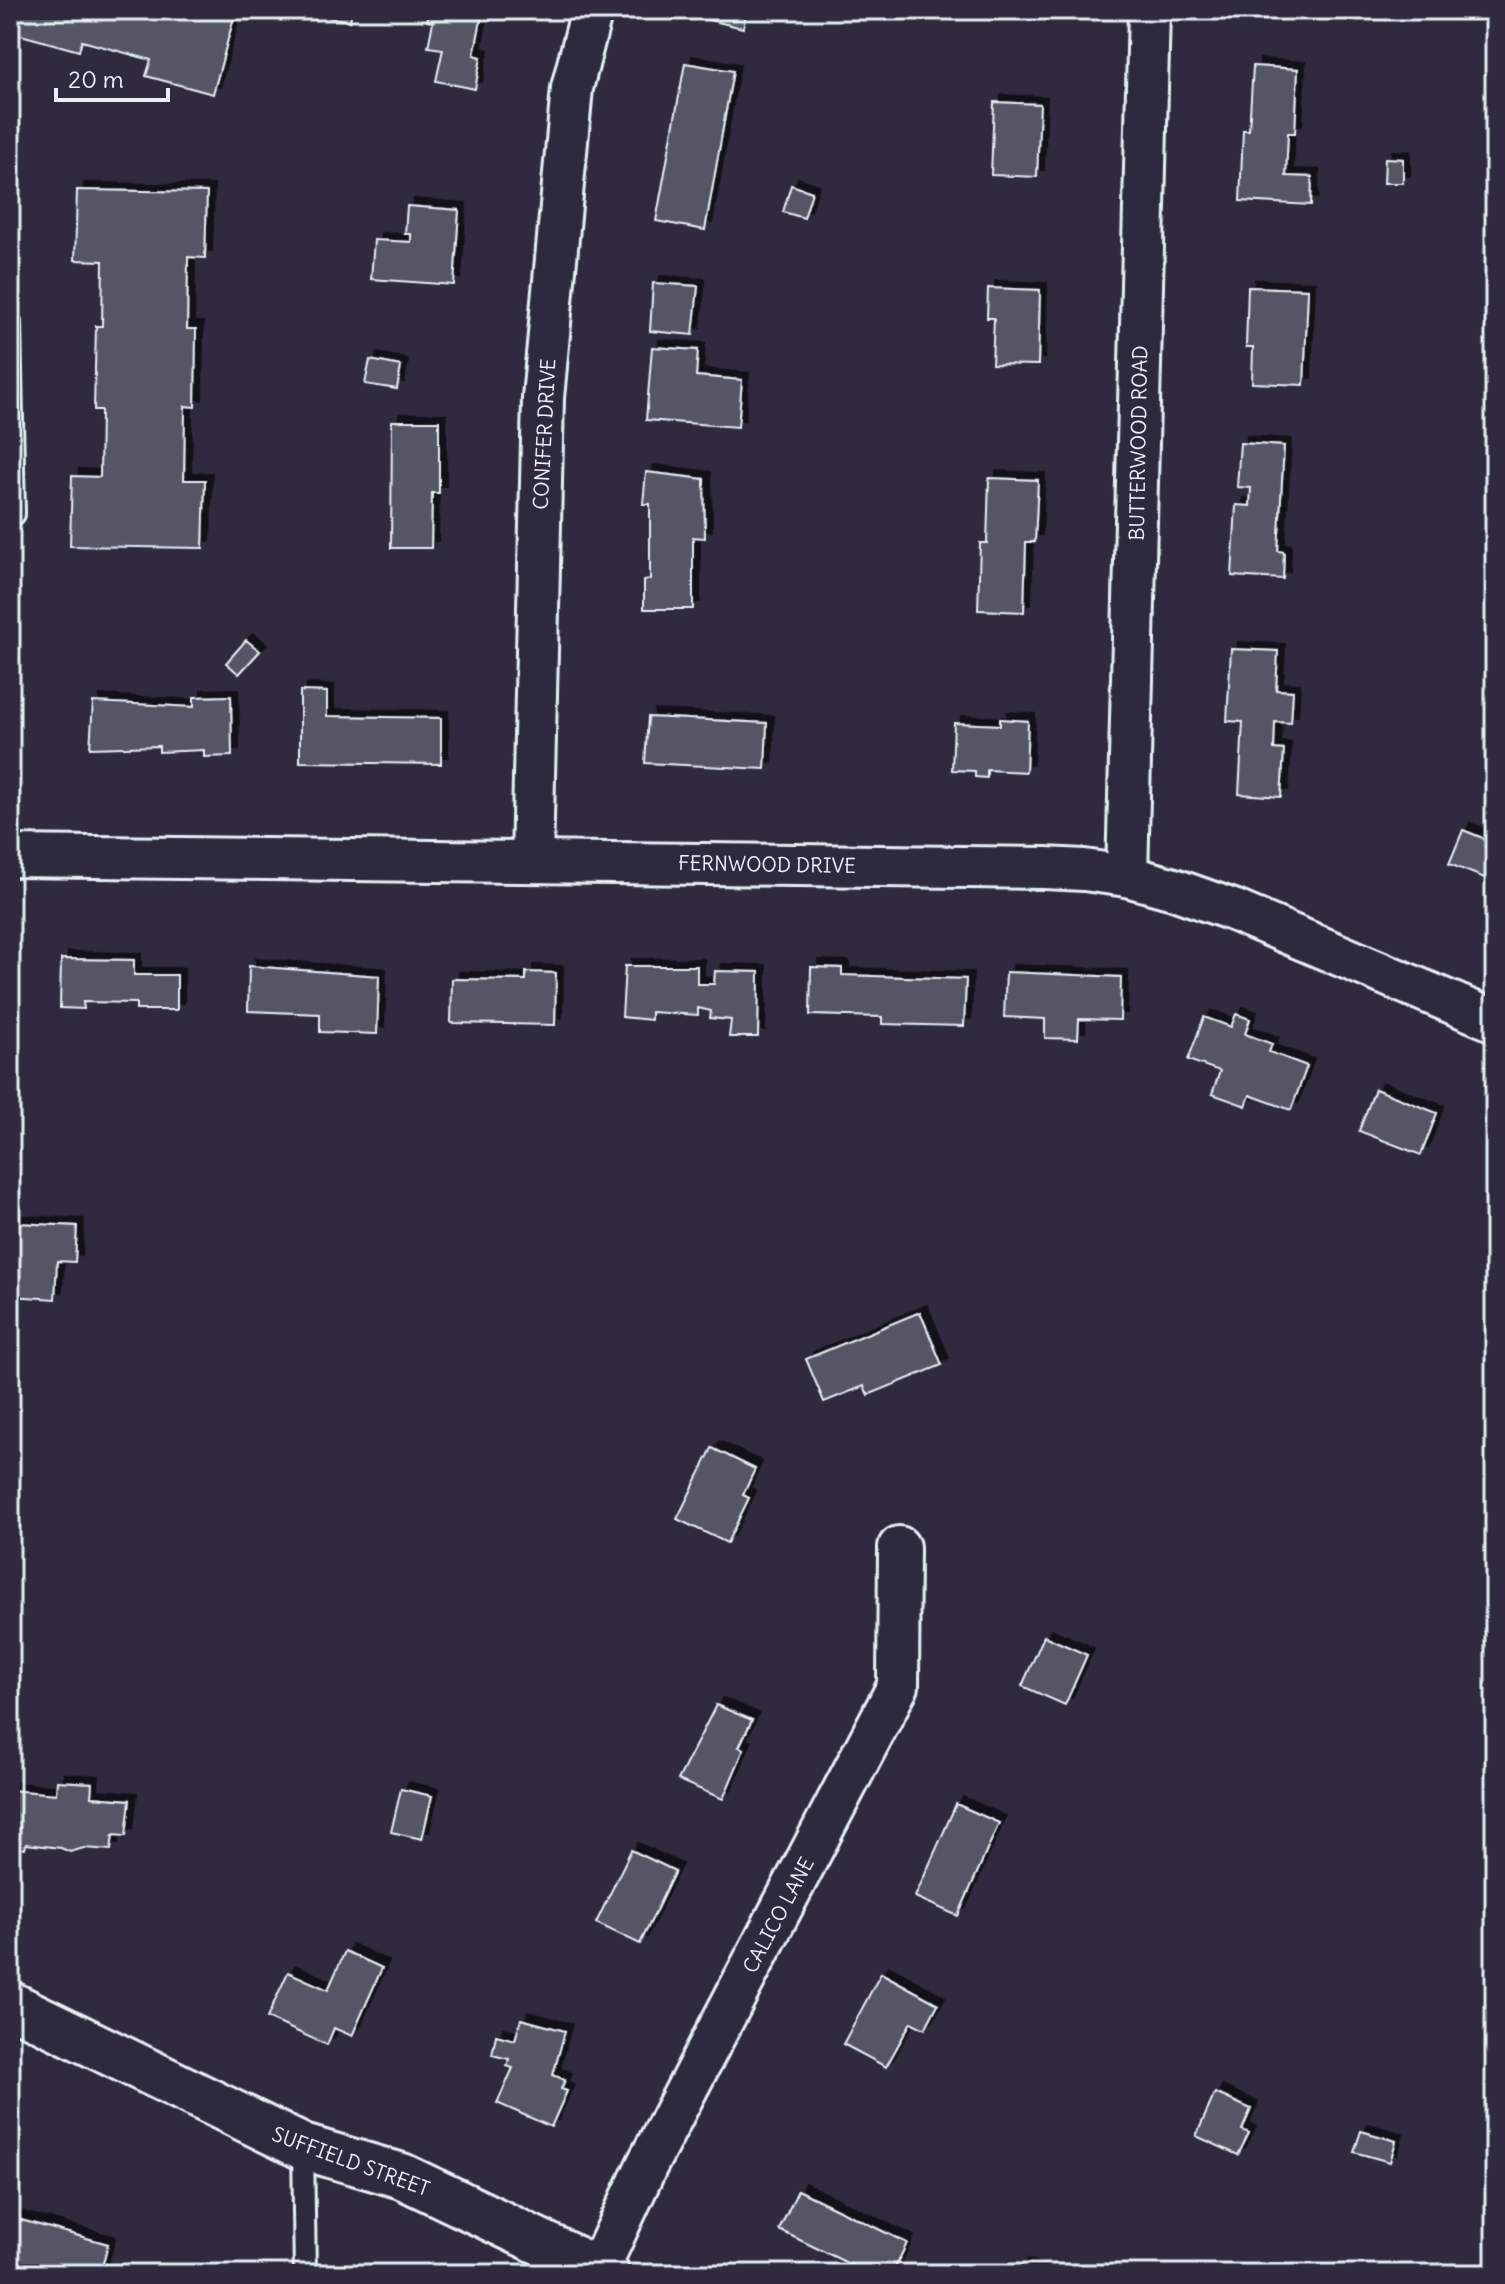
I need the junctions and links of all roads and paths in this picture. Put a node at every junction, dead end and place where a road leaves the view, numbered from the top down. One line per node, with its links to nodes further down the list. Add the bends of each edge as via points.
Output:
1 (592, 10): 6 (street, CONIFER DRIVE, via 572,88 543,398)
2 (1149, 10): 7 (street, BUTTERWOOD ROAD)
3 (10, 323): 4 (lane)
4 (14, 514)
5 (10, 856): 6 (street, FERNWOOD DRIVE)
6 (532, 862): 7 (street, FERNWOOD DRIVE, via 1045,868)
7 (1127, 876): 8 (street, FERNWOOD DRIVE, via 1233,910)
8 (1495, 1021)
9 (899, 1547): 12 (street, CALICO LANE, via 898,1686 647,2165)
10 (10, 2004): 11 (main road, SUFFIELD STREET)
11 (303, 2147): 12 (main road, SUFFIELD STREET, via 402,2176); 13 (lane)
12 (602, 2272)
13 (305, 2274)

